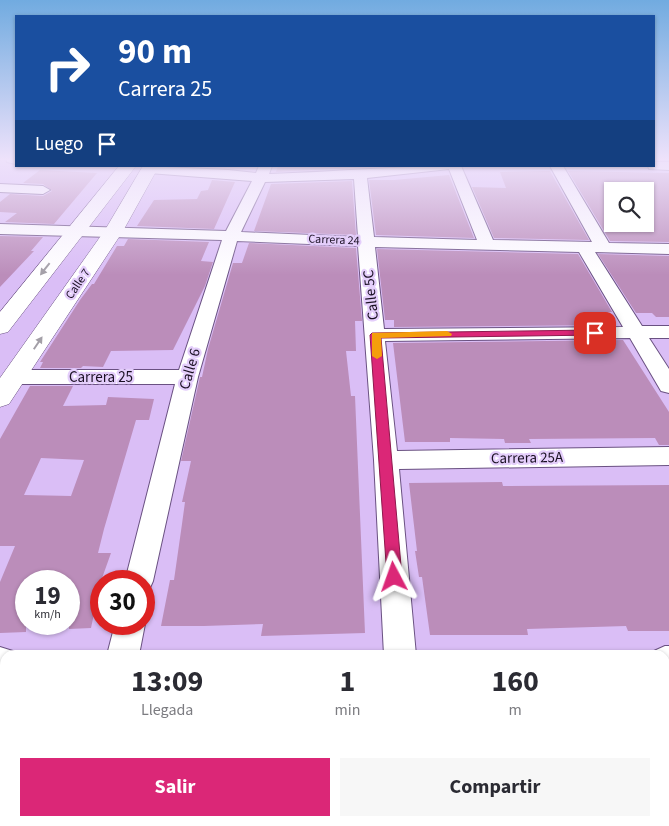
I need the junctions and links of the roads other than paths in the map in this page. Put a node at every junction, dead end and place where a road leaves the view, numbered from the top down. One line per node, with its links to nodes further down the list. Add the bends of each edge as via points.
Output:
1 (102, 198): 8 (main road)
2 (133, 198): 9 (main road, Calle 7)
3 (250, 198): 10 (street, Calle 6)
4 (362, 198): 11 (street, Calle 5C)
5 (467, 198): 12 (street)
6 (574, 198): 14 (street)
7 (0, 229): 8 (street, Carrera 24)
8 (75, 231): 9 (street, Carrera 24); 16 (main road, one-way to 16)
9 (114, 231): 10 (street, Carrera 24); 20 (main road, Calle 7, one-way to 9)
10 (231, 236): 11 (street, Carrera 24); 21 (street, Calle 6)
11 (366, 242): 12 (street, Carrera 24); 19 (street, Calle 5C)
12 (486, 245): 13 (street, Carrera 24)
13 (584, 247): 14 (street, Carrera 24); 17 (street)
14 (603, 247): 15 (street, Carrera 24)
15 (669, 249)
16 (0, 327)
17 (635, 332): 18 (street); 19 (street); 22 (street)
18 (669, 332)
19 (375, 335): 25 (street, Calle 5C)
20 (15, 377): 21 (street, Carrera 25); 23 (main road, Calle 7)
21 (187, 377): 26 (street, Calle 6)
22 (669, 386)
23 (0, 398)
24 (669, 456): 25 (street, Carrera 25A)
25 (386, 460): 29 (street, Calle 5C)
26 (143, 570)
27 (127, 635): 28 (street)
28 (123, 650)
29 (400, 650)

